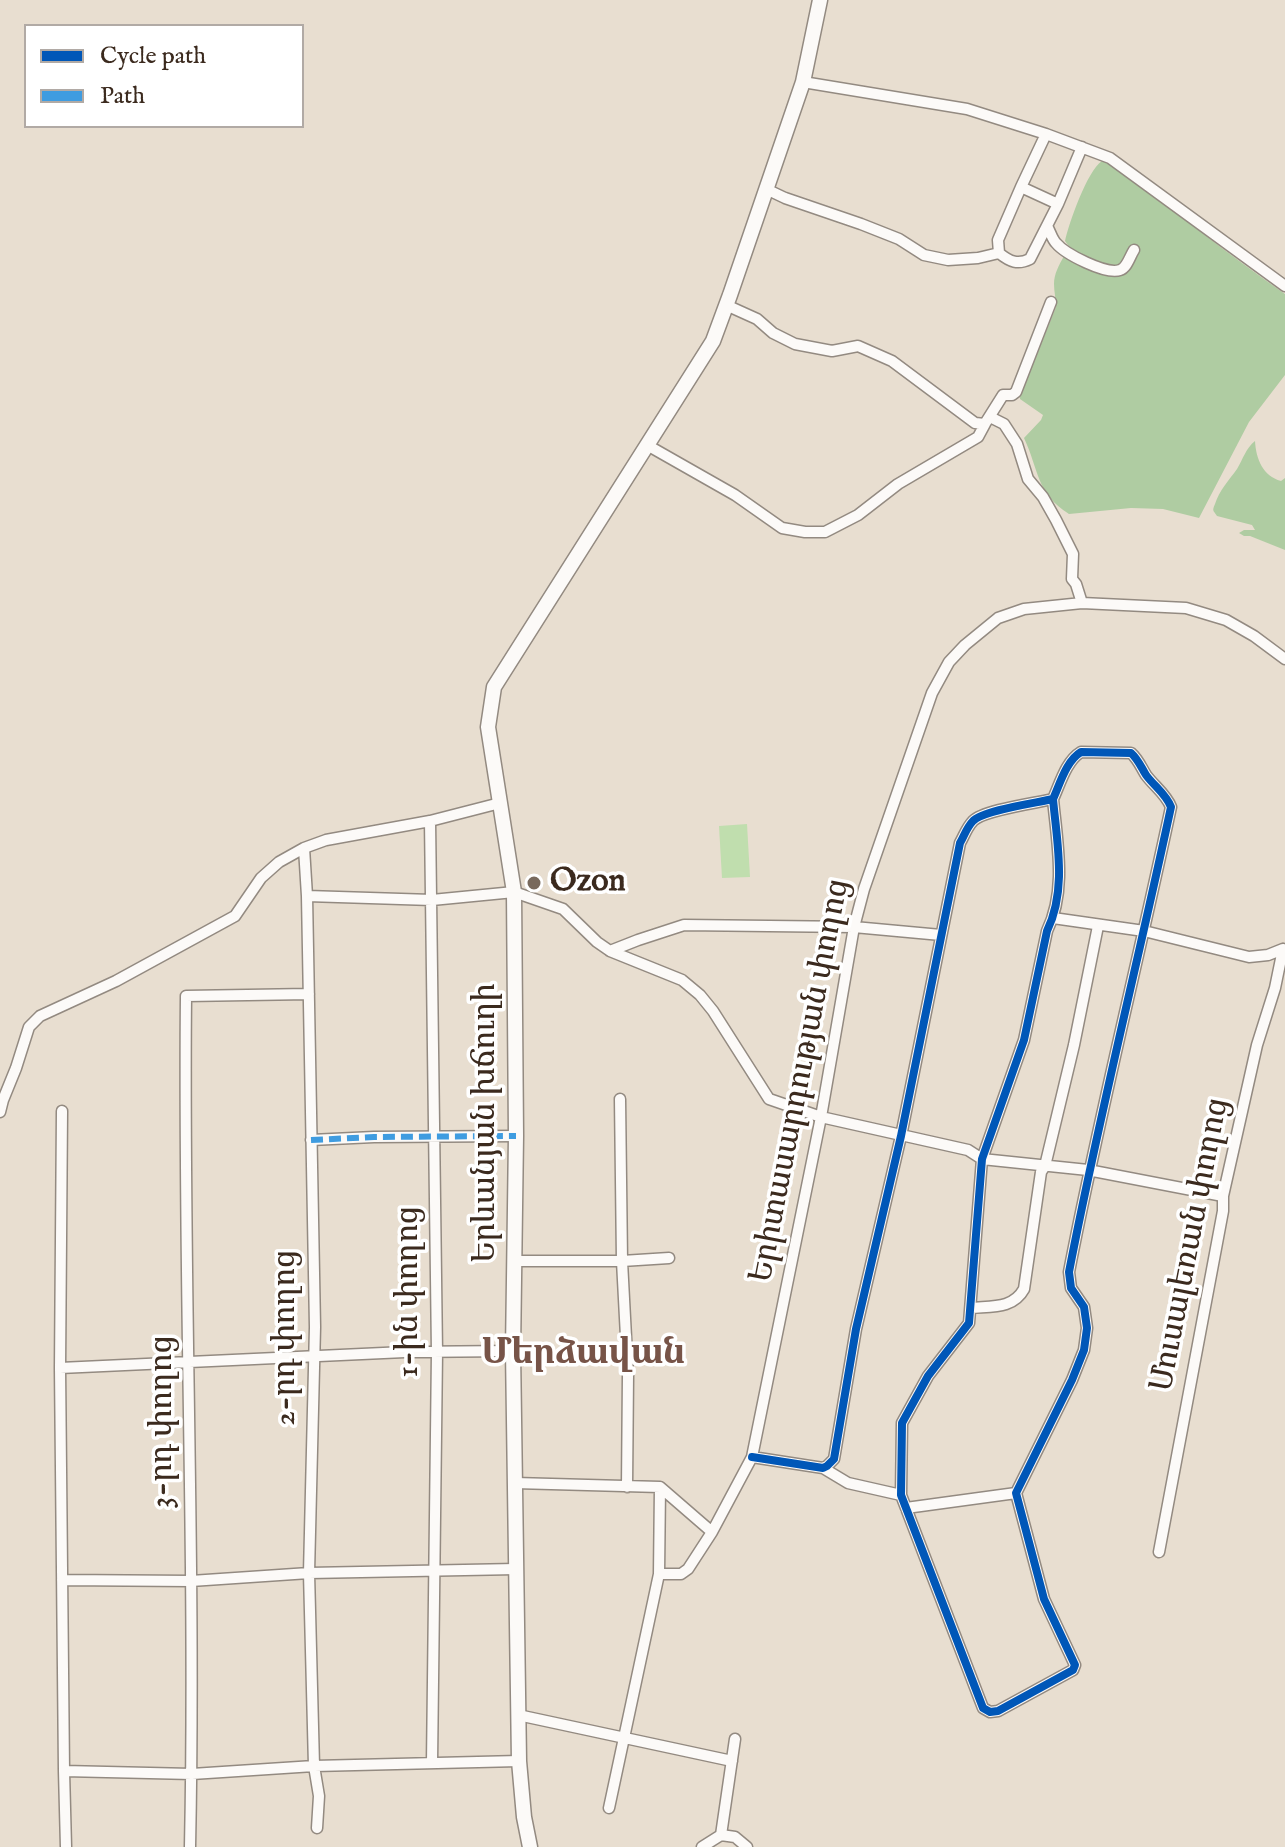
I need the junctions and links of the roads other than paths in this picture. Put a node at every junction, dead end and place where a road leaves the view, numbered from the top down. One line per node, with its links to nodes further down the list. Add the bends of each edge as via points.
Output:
1 (820, 0): 2 (main road, Երևանյան խճուղի)
2 (803, 82): 3 (street, via 967,109); 6 (main road, Երևանյան խճուղի)
3 (1046, 134): 4 (street); 5 (street)
4 (1082, 147): 7 (street); 11 (street, via 1110,158)
5 (1021, 187): 7 (street); 10 (street, via 998,240)
6 (766, 189): 10 (street, via 899,239 924,255 948,260); 13 (main road, Երևանյան խճուղի)
7 (1058, 204): 8 (street)
8 (1047, 226): 9 (street, via 1056,244 1101,269 1124,268); 10 (street, via 1030,259 1017,263)
9 (1134, 250)
10 (999, 253)
11 (1285, 286)
12 (1051, 302): 14 (street, via 1016,392 1003,395)
13 (726, 305): 14 (street, via 795,344 832,351 858,346 892,361 975,423); 15 (main road, Երևանյան խճուղի, via 713,341)
14 (988, 421): 15 (street, via 978,437 825,532 782,528); 16 (street, via 1004,424 1017,444 1028,479 1073,554 1072,579)
15 (647, 445): 19 (main road, Երևանյան խճուղի, via 494,687 488,727)
16 (1082, 603): 17 (street, Երիտասարդության փողոց, via 1186,608 1226,620); 27 (street, Երիտասարդության փողոց, via 1024,609 998,618 949,662 932,693)
17 (1285, 659)
18 (1053, 799): 25 (street, via 1060,878); 28 (street, via 1070,761 1081,752 1131,753 1168,799 1171,807); 29 (street, via 975,818 960,843)
19 (500, 803): 20 (street); 22 (main road, Երևանյան խճուղի)
20 (430, 821): 21 (street); 24 (street, 1-ին փողոց)
21 (304, 848): 23 (street, 2-րդ փողոց); 35 (street, via 261,878 235,916 40,1016 29,1027)
22 (514, 892): 24 (street); 31 (street, via 563,909); 38 (main road, Երևանյան խճուղի)
23 (307, 896): 24 (street); 32 (street, 2-րդ փողոց)
24 (432, 900): 37 (street, 1-ին փողոց)
25 (1053, 918): 26 (street); 41 (street, via 1024,1040)
26 (1098, 926): 28 (street); 42 (street)
27 (854, 927): 29 (street); 31 (street, via 684,925); 36 (street, Երիտասարդության փողոց)
28 (1144, 931): 30 (street, via 1249,957); 43 (street)
29 (941, 935): 39 (street)
30 (1283, 949): 44 (street, Մուսալեռան փողոց)
31 (610, 951): 36 (street, via 682,980 713,1011 769,1099)
32 (309, 994): 40 (street, 2-րդ փողոց); 52 (street, 3-րդ փողոց, via 186,996)
33 (620, 1099): 47 (street)
34 (62, 1111): 53 (street)
35 (0, 1112)
36 (821, 1117): 39 (street); 54 (street, Երիտասարդության փողոց)
37 (435, 1136): 38 (street); 40 (street); 50 (street, 1-ին փողոց)
38 (516, 1136): 46 (main road, Երևանյան խճուղի)
39 (901, 1136): 41 (street, via 968,1150); 55 (street, via 856,1329 834,1459)
40 (311, 1140): 51 (street, 2-րդ փողոց)
41 (982, 1159): 42 (street); 48 (street)
42 (1045, 1166): 43 (street); 48 (street, via 1021,1295 1008,1305)
43 (1088, 1170): 44 (street); 59 (street, via 1069,1272 1071,1288 1084,1307 1084,1350)
44 (1223, 1196): 63 (street, Մուսալեռան փողոց)
45 (669, 1258): 47 (street)
46 (515, 1261): 47 (street); 49 (main road, Երևանյան խճուղի)
47 (622, 1261): 57 (street)
48 (971, 1308): 60 (street, via 969,1323 928,1376 902,1423)
49 (513, 1351): 50 (street); 56 (main road, Երևանյան խճուղի)
50 (437, 1352): 51 (street); 65 (street, 1-ին փողոց)
51 (314, 1358): 52 (street); 66 (street, 2-րդ փողոց)
52 (190, 1362): 53 (street); 69 (street, 3-րդ փողոց)
53 (60, 1368): 68 (street)
54 (752, 1457): 55 (street); 62 (street, Երիտասարդության փողոց)
55 (823, 1468): 60 (street, via 848,1483)
56 (515, 1483): 57 (street); 64 (main road, Երևանյան խճուղի)
57 (627, 1487): 58 (street)
58 (660, 1487): 62 (street); 67 (street)
59 (1016, 1493): 61 (street); 61 (street, via 1044,1599 1075,1668 998,1711 983,1708)
60 (901, 1495): 61 (street)
61 (906, 1508)
62 (712, 1532): 67 (street, Երիտասարդության փողոց, via 688,1569)
63 (1159, 1552)
64 (516, 1569): 65 (street); 70 (main road, Երևանյան խճուղի)
65 (435, 1571): 66 (street); 75 (street, 1-ին փողոց)
66 (309, 1573): 69 (street); 76 (street, 2-րդ փողոց)
67 (659, 1574): 71 (street)
68 (62, 1580): 69 (street); 77 (street)
69 (191, 1581): 78 (street, 3-րդ փողոց)
70 (518, 1715): 71 (street); 73 (main road, Երևանյան խճուղի)
71 (624, 1738): 74 (street); 79 (street)
72 (735, 1739): 74 (street)
73 (519, 1761): 75 (street); 84 (main road, Երևանյան խճուղի)
74 (732, 1761): 81 (street)
75 (432, 1763): 76 (street)
76 (314, 1766): 78 (street); 80 (street, 2-րդ փողոց)
77 (64, 1771): 78 (street); 82 (street)
78 (192, 1774): 83 (street, 3-րդ փողոց)
79 (609, 1808)
80 (317, 1828)
81 (721, 1835): 85 (street); 86 (street, via 735,1837)
82 (66, 1847)
83 (190, 1847)
84 (530, 1847)
85 (702, 1847)
86 (747, 1847)

